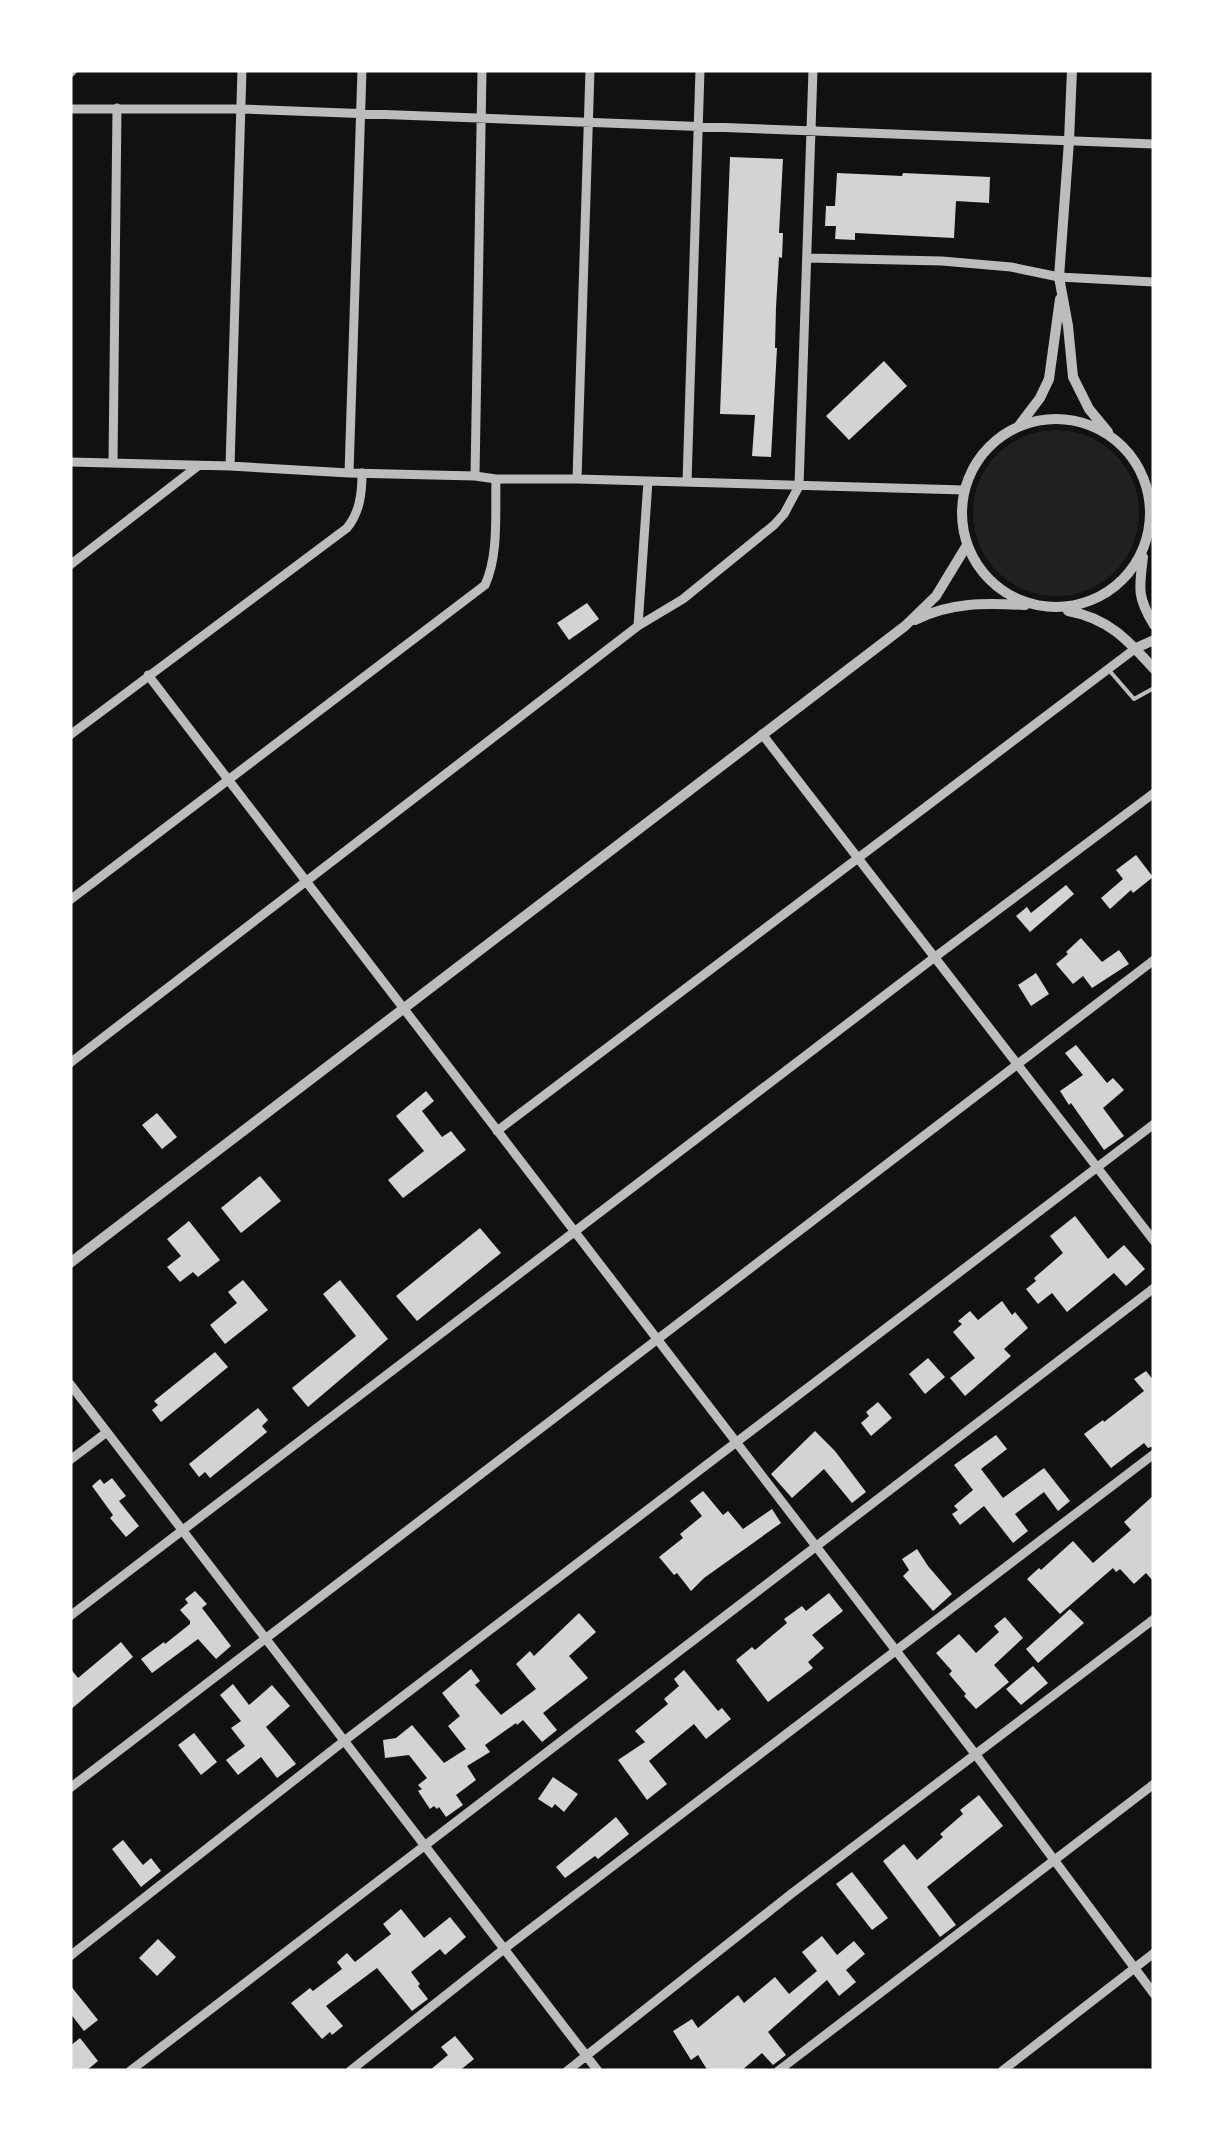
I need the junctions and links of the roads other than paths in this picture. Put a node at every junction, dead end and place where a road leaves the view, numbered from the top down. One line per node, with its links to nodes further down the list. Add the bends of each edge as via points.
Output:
1 (242, 70): 10 (street)
2 (362, 70): 11 (street)
3 (482, 70): 12 (street)
4 (590, 70): 13 (street)
5 (700, 70): 14 (street)
6 (813, 70): 15 (street)
7 (1072, 70): 16 (street)
8 (117, 108): 9 (street); 10 (street); 25 (street)
9 (70, 109)
10 (243, 109): 11 (street); 27 (street)
11 (361, 114): 12 (street); 28 (street)
12 (481, 118): 13 (street); 30 (street)
13 (588, 122): 14 (street); 32 (street)
14 (698, 126): 15 (street); 34 (street)
15 (811, 131): 16 (street); 18 (street)
16 (1069, 140): 17 (street); 19 (street)
17 (1154, 144)
18 (808, 258): 19 (street, via 942,261); 35 (street)
19 (1059, 276): 20 (street); 21 (street)
20 (1154, 282)
21 (1061, 294): 22 (street, via 1049,378); 23 (street, via 1073,377)
22 (1018, 427): 23 (street, via 1066,419); 36 (street, via 988,448)
23 (1112, 438): 38 (street, via 1145,482 1150,514)
24 (70, 462): 25 (street)
25 (114, 463): 26 (street)
26 (199, 466): 27 (street); 39 (street)
27 (230, 466): 28 (street)
28 (348, 473): 29 (street)
29 (362, 473): 30 (street); 49 (street, via 355,518 347,528)
30 (475, 476): 31 (street)
31 (496, 479): 32 (street); 53 (street, via 485,586)
32 (576, 479): 33 (street)
33 (648, 481): 34 (street); 43 (street)
34 (687, 482): 35 (street)
35 (799, 486): 36 (street); 43 (street, via 774,525 683,599)
36 (964, 490): 37 (street)
37 (967, 545): 40 (street, via 994,584); 44 (street, via 936,596)
38 (1144, 546): 41 (street, via 1108,592); 42 (street, via 1139,586)
39 (70, 565)
40 (1037, 606): 41 (street); 44 (street, via 954,605)
41 (1053, 608): 46 (street, via 1098,618)
42 (1154, 625)
43 (638, 626): 56 (street)
44 (905, 626): 51 (street)
45 (1154, 640): 46 (street)
46 (1136, 648): 47 (street); 48 (street)
47 (1108, 669): 50 (lane, via 1134,699); 55 (street)
48 (1154, 669)
49 (148, 675): 52 (street); 53 (street)
50 (1154, 688)
51 (762, 734): 55 (street); 60 (street)
52 (70, 735)
53 (228, 779): 56 (street); 57 (street)
54 (1154, 793): 58 (street)
55 (857, 857): 58 (street); 64 (street)
56 (306, 882): 60 (street); 61 (street)
57 (70, 900)
58 (934, 956): 62 (street); 66 (street)
59 (1154, 960): 62 (street)
60 (403, 1008): 64 (street); 68 (street)
61 (70, 1063)
62 (1018, 1064): 65 (street); 70 (street)
63 (1154, 1124): 65 (street)
64 (497, 1131): 66 (street)
65 (1097, 1167): 67 (street); 73 (street)
66 (574, 1232): 70 (street); 76 (street)
67 (1154, 1240)
68 (70, 1263)
69 (1154, 1288): 77 (street)
70 (657, 1340): 73 (street); 80 (street)
71 (70, 1384): 72 (street)
72 (106, 1432): 75 (street); 76 (street)
73 (737, 1443): 77 (street); 82 (street)
74 (1154, 1454): 81 (street)
75 (70, 1460)
76 (183, 1530): 78 (street); 80 (street)
77 (816, 1546): 81 (street); 86 (street)
78 (70, 1616)
79 (1154, 1619): 83 (street)
80 (266, 1638): 82 (street); 85 (street)
81 (895, 1651): 83 (street); 88 (street)
82 (344, 1741): 86 (street); 90 (street)
83 (976, 1756): 87 (street); 93 (street)
84 (1154, 1784): 87 (street)
85 (70, 1788)
86 (425, 1848): 88 (street); 94 (street)
87 (1055, 1859): 91 (street); 98 (street)
88 (504, 1950): 93 (street); 95 (street)
89 (1154, 1953): 91 (street)
90 (70, 1956)
91 (1135, 1968): 92 (street); 99 (street)
92 (1154, 1994)
93 (586, 2056): 96 (street); 97 (street)
94 (130, 2071)
95 (350, 2071)
96 (567, 2071)
97 (598, 2071)
98 (778, 2071)
99 (1002, 2071)

